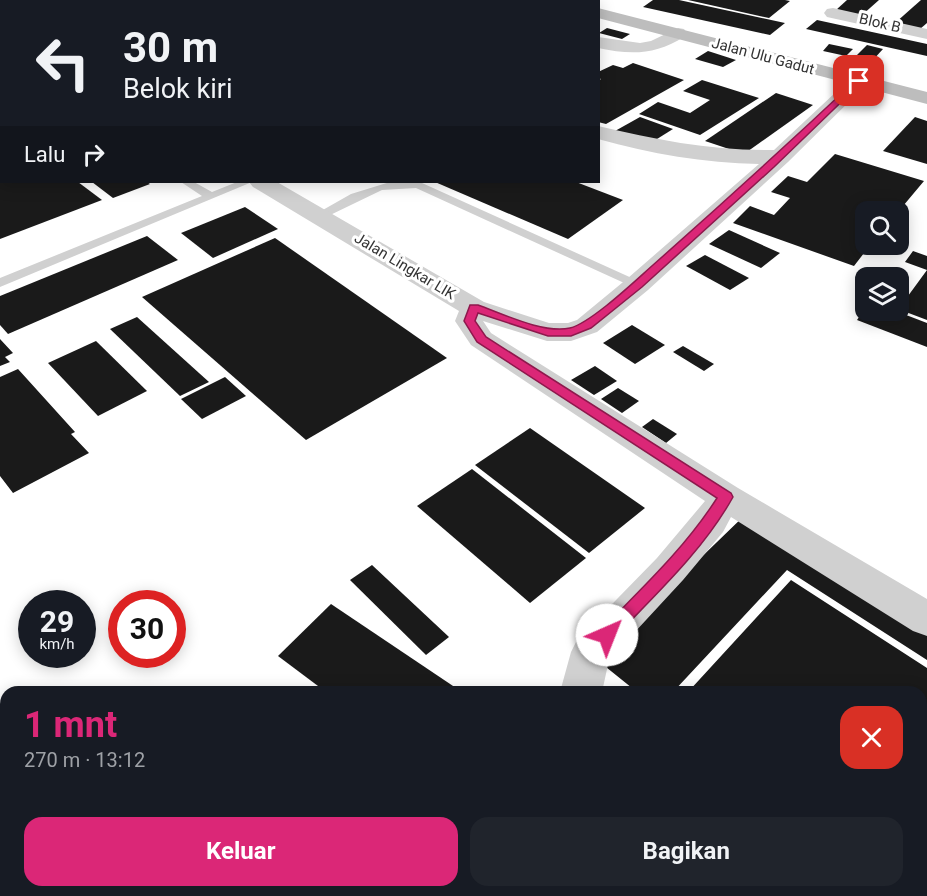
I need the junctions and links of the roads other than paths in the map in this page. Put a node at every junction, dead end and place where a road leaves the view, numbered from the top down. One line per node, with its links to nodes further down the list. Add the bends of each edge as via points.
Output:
1 (889, 7): 4 (street)
2 (833, 13): 4 (street, Blok B)
3 (600, 14): 5 (street, Jalan Ulu Gadut)
4 (872, 22): 6 (street, Blok B)
5 (678, 33): 7 (street, via 644,49); 8 (street, Jalan Ulu Gadut)
6 (927, 34)
7 (600, 42)
8 (859, 81): 9 (street, Jalan Ulu Gadut); 11 (street, Jalan Lingkar LIK)
9 (927, 98)
10 (600, 133): 11 (street, via 681,153)
11 (780, 157): 20 (street, Jalan Lingkar LIK)
12 (188, 183): 17 (lane)
13 (243, 183): 17 (lane)
14 (396, 183): 18 (lane)
15 (406, 183): 20 (lane)
16 (279, 185): 18 (street, Jalan Lingkar LIK)
17 (210, 196): 19 (lane)
18 (320, 215): 21 (street, Jalan Lingkar LIK)
19 (0, 283)
20 (638, 284): 21 (street, Jalan Lingkar LIK, via 586,326 571,332 548,332)
21 (474, 308): 22 (street, via 470,321 481,339)
22 (726, 497): 23 (street); 24 (street, via 670,569 591,652)
23 (927, 619)
24 (582, 686)

